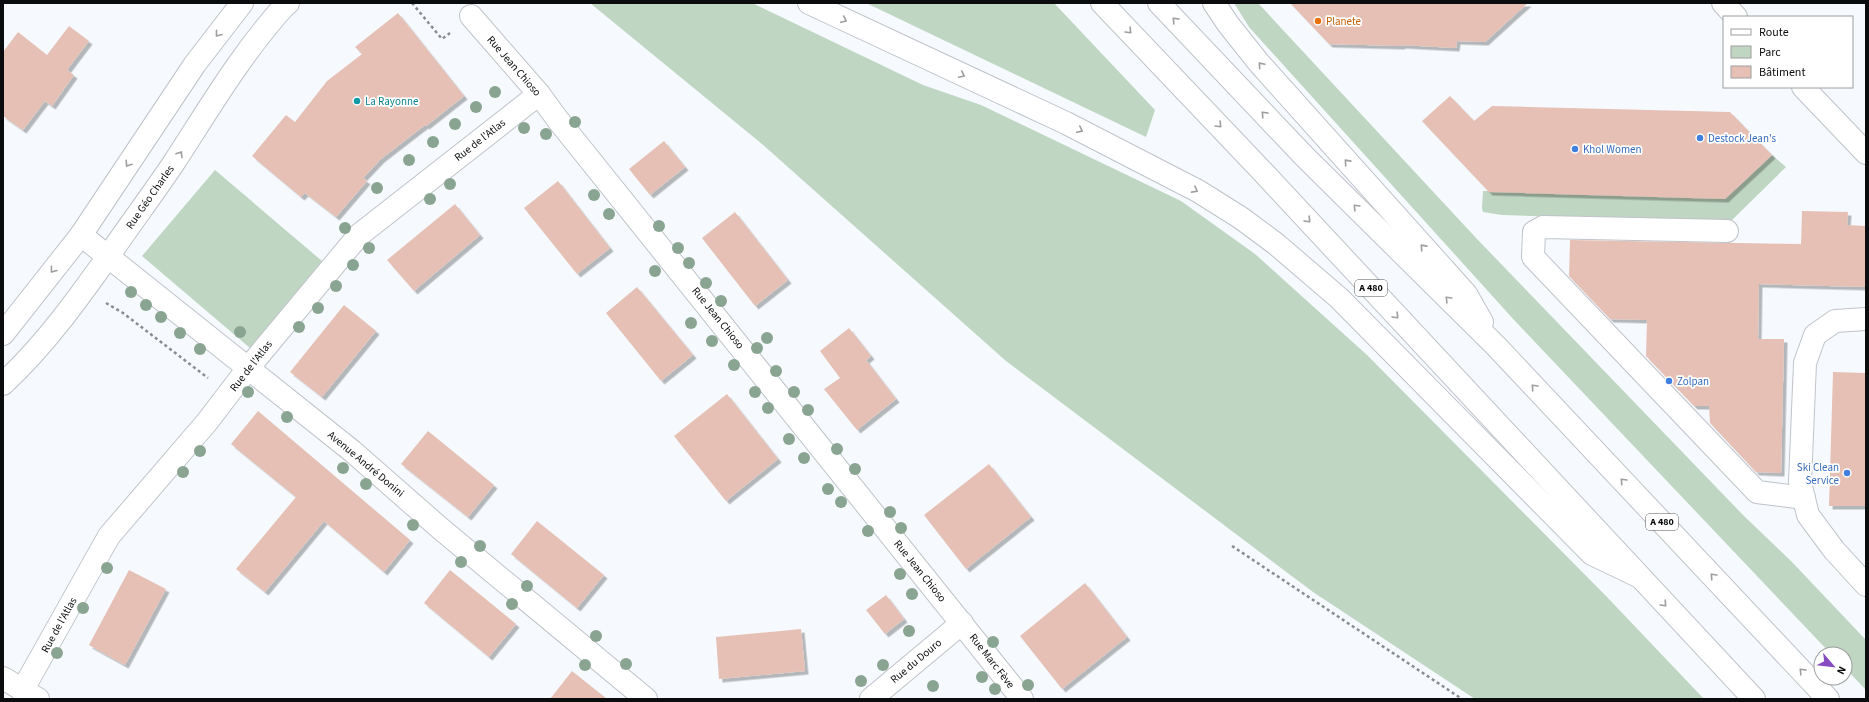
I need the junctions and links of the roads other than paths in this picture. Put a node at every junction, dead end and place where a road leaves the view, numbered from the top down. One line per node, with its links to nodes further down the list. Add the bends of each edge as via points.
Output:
1 (242, 3): 14 (main road, one-way to 14, via 195,64)
2 (809, 3): 23 (main road, one-way to 23, via 1066,123 1198,191 1241,218 1339,298 1592,554)
3 (1102, 3): 23 (main road, A 480, one-way to 23, via 1256,164)
4 (1159, 3): 18 (main road, A 480, one-way to 4, via 1304,156)
5 (1214, 3): 18 (main road, one-way to 5, via 1466,294 1259,63)
6 (1723, 3): 9 (main road)
7 (281, 4): 15 (main road, Rue Géo Charles, one-way to 7)
8 (471, 16): 11 (main road, Rue Jean Chioso)
9 (1735, 16)
10 (1804, 88): 12 (main road)
11 (539, 94): 20 (main road, Rue de l'Atlas, via 359,235); 25 (main road, Rue Jean Chioso)
12 (1866, 153)
13 (1727, 231): 22 (main road, via 1544,227 1534,232 1533,257 1757,492)
14 (81, 235): 15 (main road, Avenue André Donini); 17 (main road, one-way to 17)
15 (103, 252): 19 (main road); 20 (main road, Avenue André Donini); 21 (main road, Rue Géo Charles, via 84,291 48,336)
16 (1866, 319): 22 (main road, via 1835,320 1815,335 1805,363 1800,482)
17 (3, 334)
18 (1496, 346): 32 (main road, A 480, one-way to 18)
19 (3, 367)
20 (249, 367): 27 (main road, Rue de l'Atlas, via 109,536); 28 (main road, Avenue André Donini)
21 (3, 384)
22 (1804, 498): 24 (main road, via 1808,515 1834,550)
23 (1638, 576): 31 (main road, A 480, one-way to 31)
24 (1866, 585)
25 (962, 623): 29 (main road, Rue du Douro); 30 (main road, Rue Marc Fève)
26 (3, 678): 27 (main road)
27 (30, 695)
28 (646, 699)
29 (871, 699)
30 (1022, 699)
31 (1754, 699)
32 (1828, 699)

